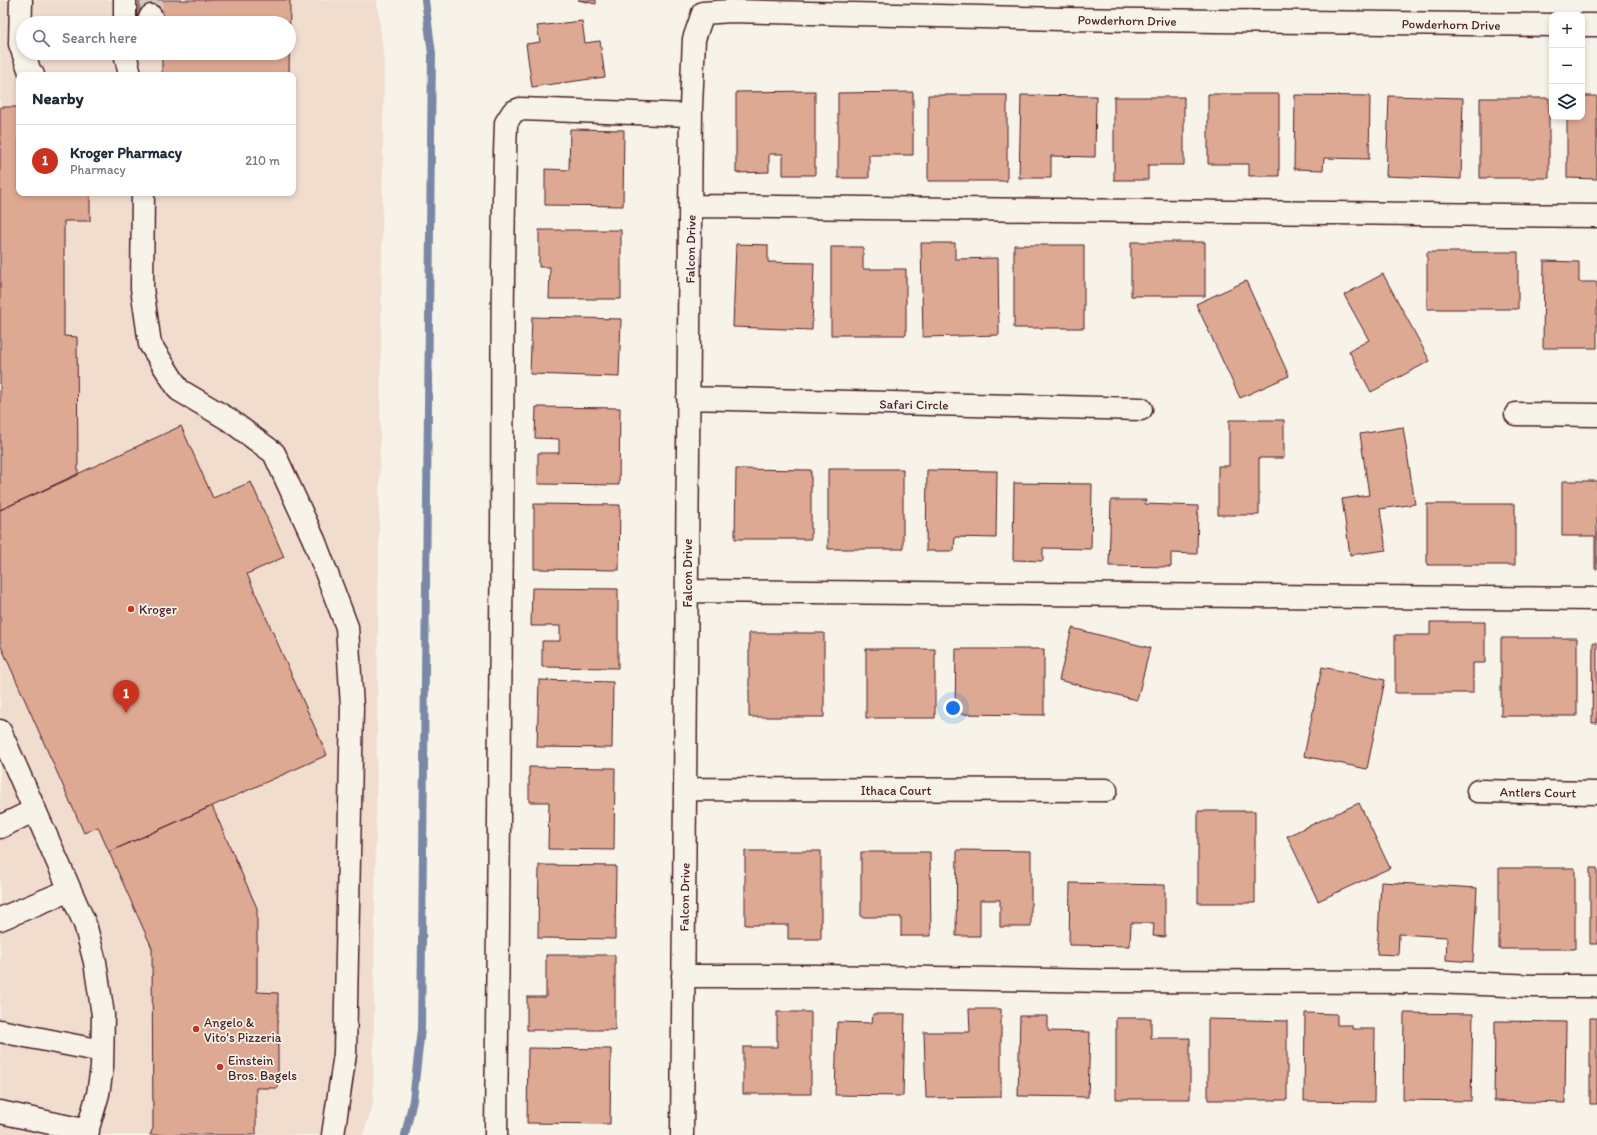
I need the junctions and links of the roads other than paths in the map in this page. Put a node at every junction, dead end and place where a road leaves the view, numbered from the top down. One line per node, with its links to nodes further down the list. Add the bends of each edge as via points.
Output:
1 (21, 0): 4 (street)
2 (125, 0): 5 (street)
3 (699, 6): 6 (street, Powderhorn Drive, via 731,11 1061,19); 13 (street, Falcon Drive, via 694,39)
4 (21, 16)
5 (124, 16)
6 (1549, 25)
7 (1585, 25): 8 (street)
8 (1597, 25)
9 (26, 60): 11 (street)
10 (127, 60): 12 (street)
11 (30, 72)
12 (129, 72)
13 (691, 115): 15 (street, Falcon Drive); 39 (street, via 520,109 513,112 506,123)
14 (143, 196): 38 (street, via 142,288 150,344 179,390 228,419 274,453 314,540 347,627 352,708 345,1054)
15 (690, 206): 16 (street); 17 (street, Falcon Drive)
16 (1597, 216)
17 (688, 398): 18 (street, Safari Circle); 21 (street, Falcon Drive)
18 (1141, 409)
19 (1516, 414): 20 (street)
20 (1597, 415)
21 (687, 591): 22 (street); 24 (street, Falcon Drive)
22 (1597, 599)
23 (2, 738): 28 (street)
24 (686, 789): 25 (street, Ithaca Court); 32 (street, Falcon Drive)
25 (1106, 790)
26 (1478, 791): 27 (street, Antlers Court)
27 (1597, 794)
28 (35, 810): 29 (street); 30 (street)
29 (0, 827)
30 (70, 890): 31 (street); 35 (street, via 85,924 95,962 103,1015)
31 (0, 919)
32 (683, 976): 33 (street, via 1432,982); 40 (street, Falcon Drive)
33 (1597, 986)
34 (0, 1031): 35 (street)
35 (102, 1051): 37 (street, via 98,1094)
36 (0, 1112): 37 (street)
37 (87, 1133)
38 (333, 1135)
39 (496, 1135)
40 (682, 1135)

